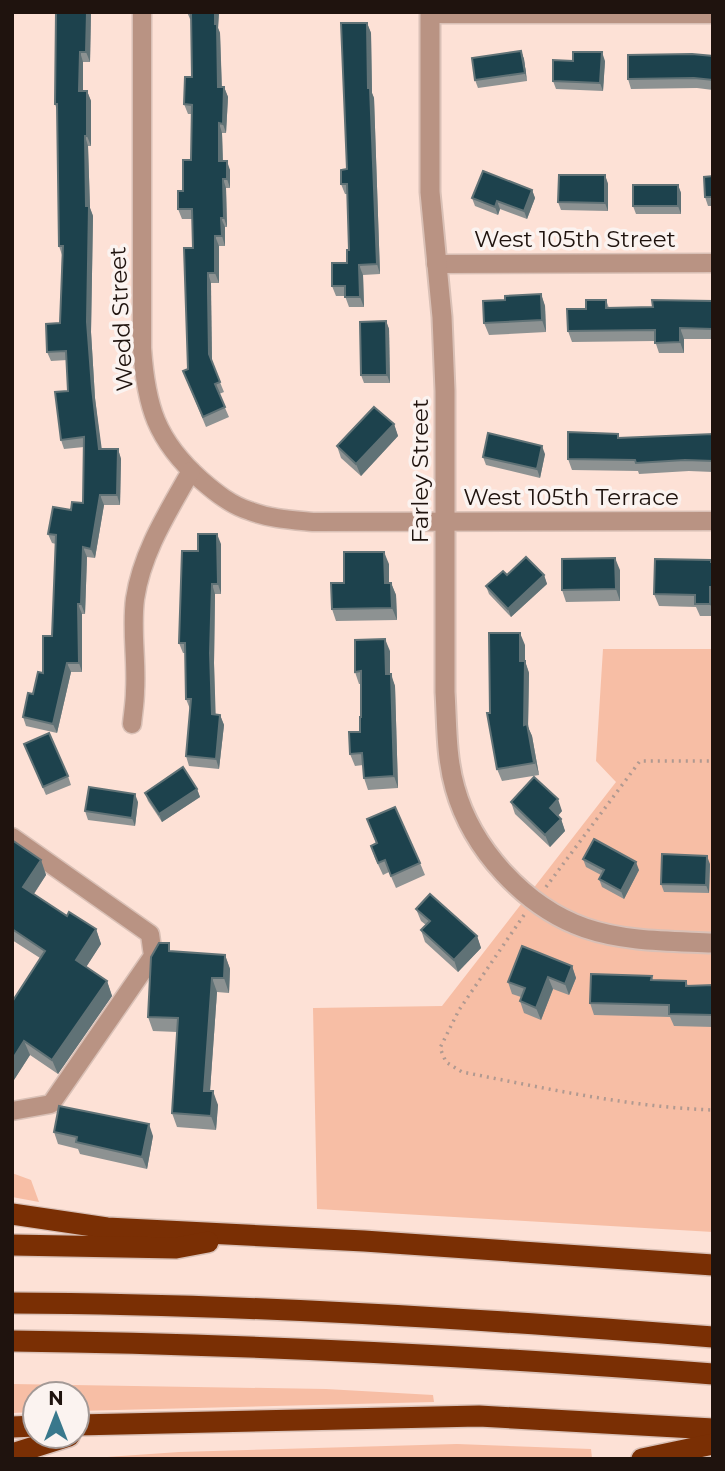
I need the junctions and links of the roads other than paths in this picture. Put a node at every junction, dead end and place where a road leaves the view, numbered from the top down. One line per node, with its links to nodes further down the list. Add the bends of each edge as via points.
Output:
1 (142, 12): 6 (street, Wedd Street, via 144,381 159,430)
2 (430, 13): 3 (street); 5 (street, Farley Street, via 430,192)
3 (713, 15)
4 (713, 263): 5 (street, West 105th Street)
5 (436, 264): 7 (street, Farley Street, via 442,317)
6 (191, 471): 7 (street, West 105th Terrace, via 226,500 272,518); 9 (street, via 143,564 135,600)
7 (445, 522): 8 (street, West 105th Terrace); 11 (street, Farley Street, via 445,692 451,770 465,814 488,854 535,901 585,928 618,936)
8 (713, 522)
9 (132, 724)
10 (12, 837): 12 (street, via 150,934 153,956 51,1104)
11 (713, 943)
12 (12, 1111)
13 (12, 1214): 14 (highway, via 107,1228)
14 (244, 1236): 15 (highway, via 176,1248); 16 (highway)
15 (12, 1245)
16 (713, 1265)
17 (12, 1303): 18 (highway, via 326,1311)
18 (713, 1337)
19 (12, 1341): 20 (highway, via 402,1353)
20 (713, 1374)
21 (106, 1424): 22 (highway); 23 (highway); 24 (highway, via 479,1416)
22 (91, 1425)
23 (91, 1429)
24 (713, 1429)
25 (713, 1444): 26 (highway)
26 (642, 1459)

